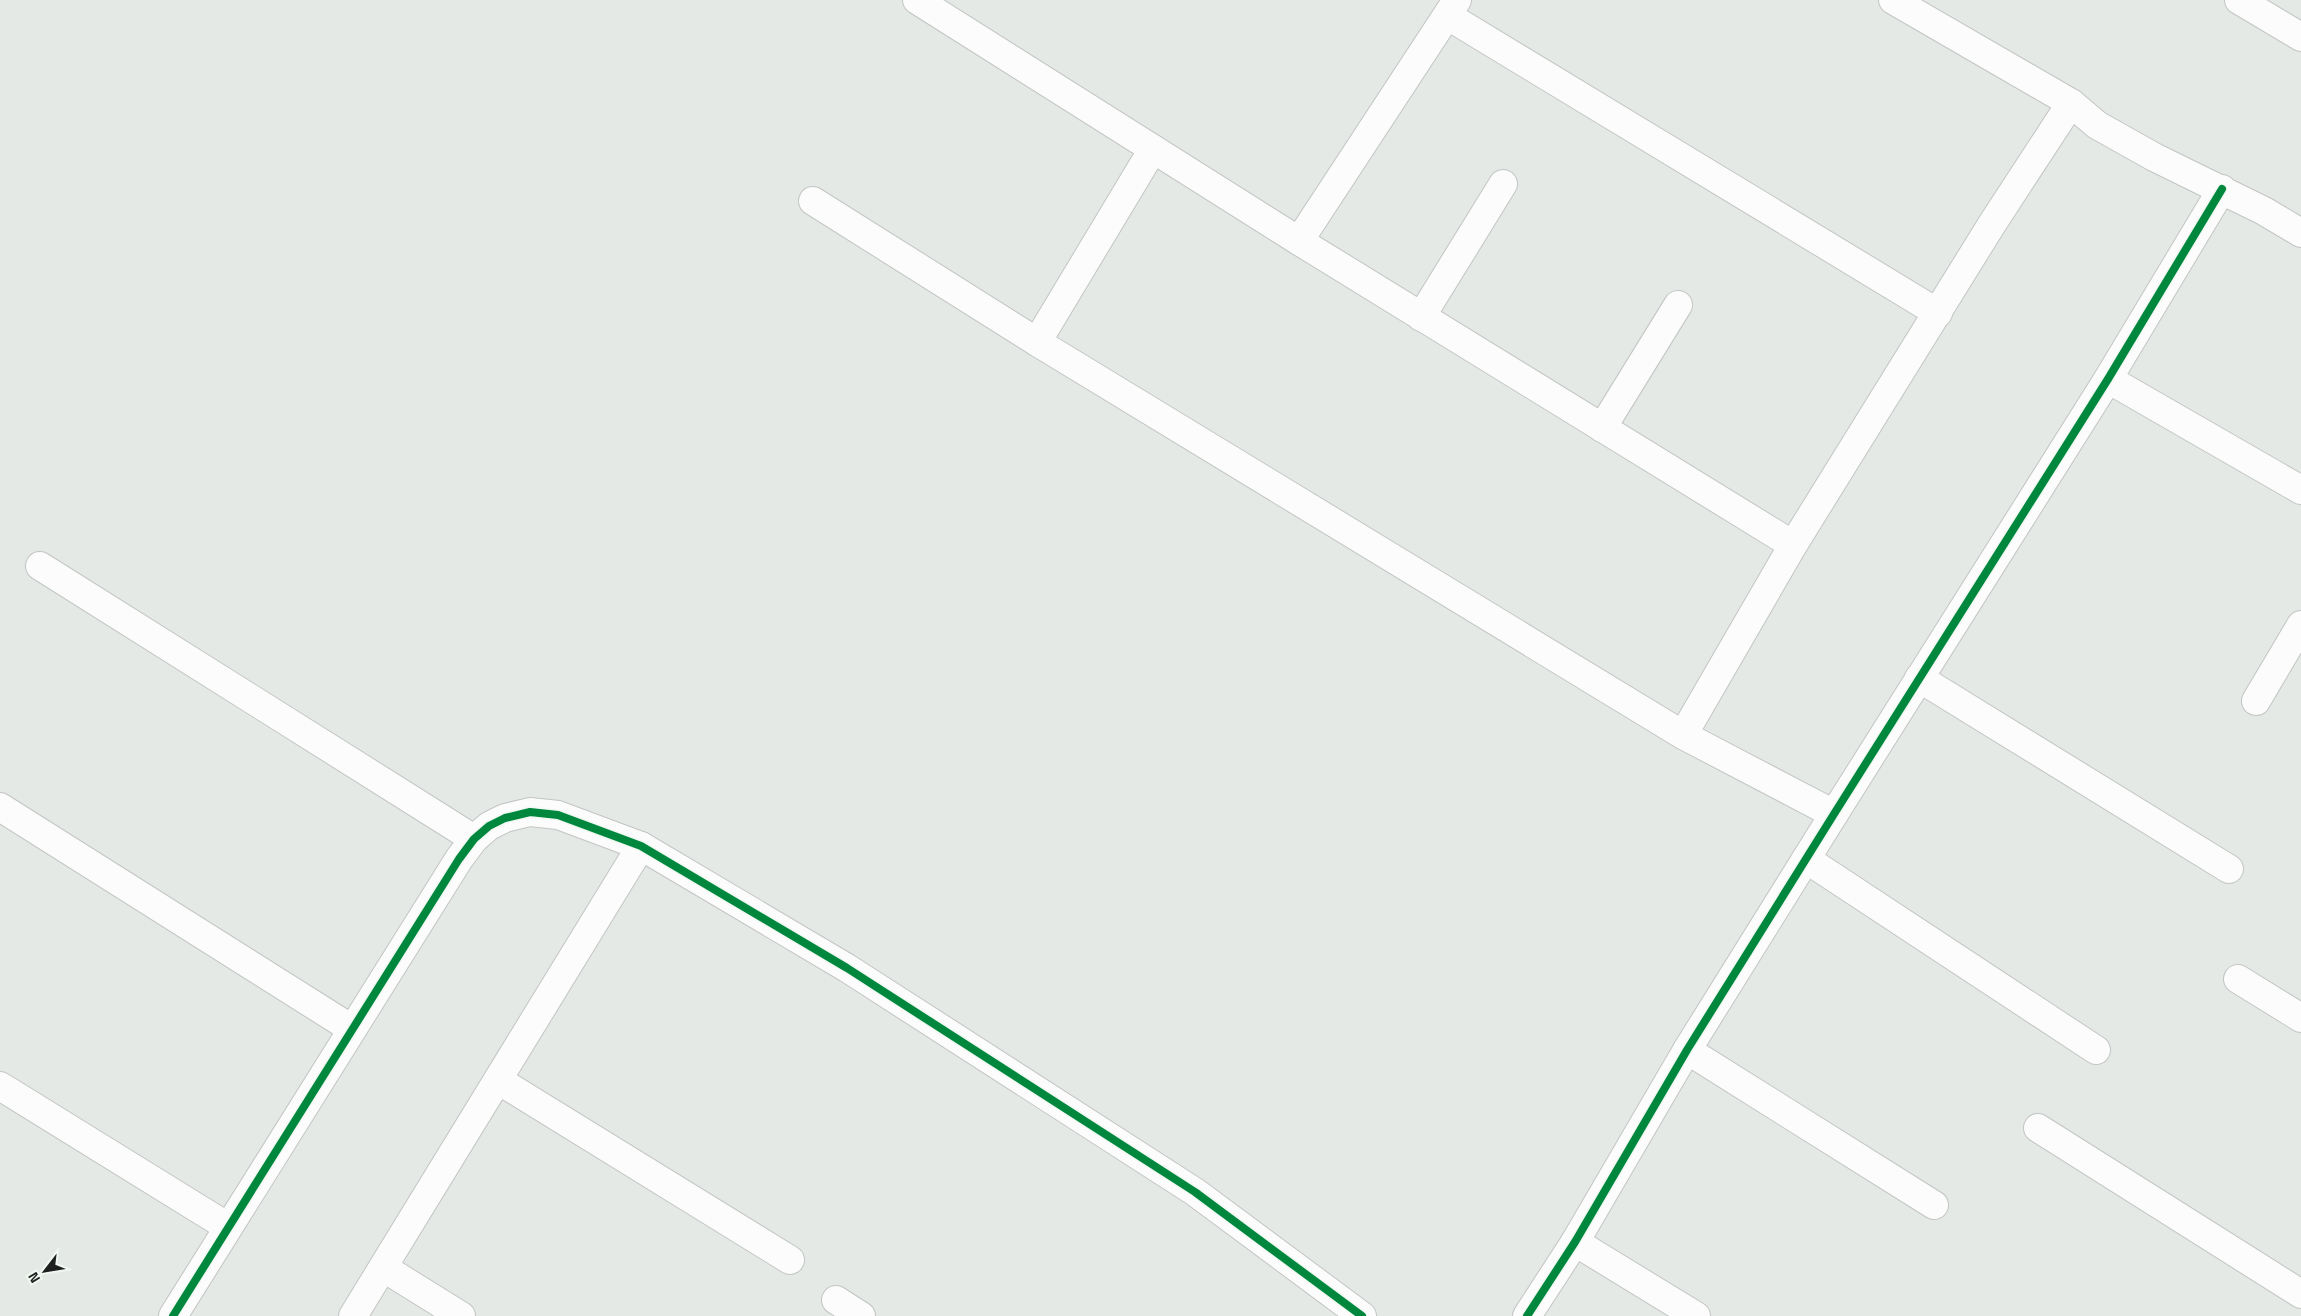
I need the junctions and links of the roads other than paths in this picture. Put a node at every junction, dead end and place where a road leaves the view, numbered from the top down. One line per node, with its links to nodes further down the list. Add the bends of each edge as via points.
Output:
1 (917, 0): 7 (street)
2 (1893, 0): 6 (street)
3 (2239, 0): 5 (street)
4 (1452, 8): 12 (street); 14 (street)
5 (2301, 37)
6 (2072, 103): 9 (street, via 2097,125 2154,157); 14 (street)
7 (1154, 149): 12 (street); 16 (street)
8 (1502, 184): 15 (street)
9 (2222, 189): 11 (street); 17 (street)
10 (813, 201): 16 (street)
11 (2301, 233)
12 (1299, 241): 15 (street)
13 (1678, 305): 18 (street)
14 (1938, 312): 20 (street)
15 (1421, 317): 18 (street)
16 (1037, 342): 25 (street)
17 (2108, 379): 19 (street); 23 (street)
18 (1602, 428): 20 (street)
19 (2301, 490)
20 (1793, 545): 25 (street)
21 (40, 566): 28 (street)
22 (2301, 625): 24 (street)
23 (1919, 678): 27 (street); 31 (street)
24 (2256, 701)
25 (1683, 735): 27 (street)
26 (0, 807): 34 (street)
27 (1834, 814): 30 (street)
28 (474, 839): 29 (street, via 505,818 530,812 558,815); 34 (street)
29 (641, 846): 37 (street); 51 (street, via 847,968 1187,1186)
30 (1806, 859): 35 (street); 36 (street)
31 (2229, 869)
32 (2238, 979): 33 (street)
33 (2301, 1018)
34 (352, 1029): 41 (street)
35 (1687, 1050): 40 (street); 42 (street)
36 (2096, 1050)
37 (498, 1080): 43 (street); 44 (street)
38 (0, 1086): 41 (street)
39 (2038, 1128): 45 (street)
40 (1934, 1205)
41 (228, 1228): 47 (street)
42 (1575, 1242): 52 (street); 53 (street)
43 (790, 1260)
44 (384, 1268): 48 (street); 49 (street)
45 (2301, 1294)
46 (836, 1300): 50 (street)
47 (173, 1316)
48 (353, 1316)
49 (461, 1316)
50 (861, 1316)
51 (1362, 1316)
52 (1527, 1316)
53 (1696, 1316)

